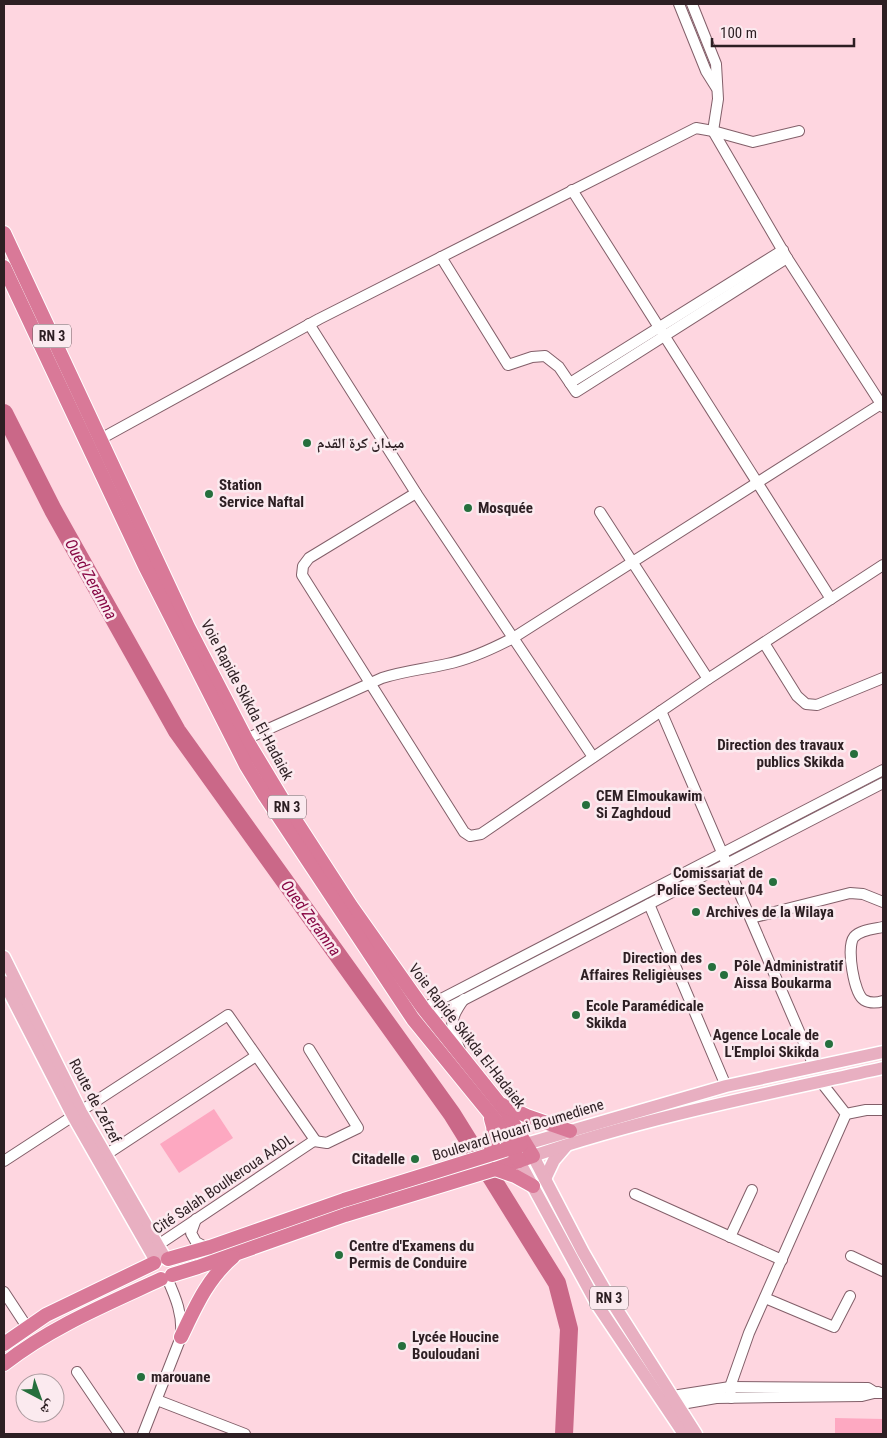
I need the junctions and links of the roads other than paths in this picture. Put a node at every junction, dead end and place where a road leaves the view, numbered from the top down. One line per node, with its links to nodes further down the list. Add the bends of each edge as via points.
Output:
1 (679, 4): 3 (street, via 706,71)
2 (692, 4): 3 (street, via 716,64)
3 (717, 88): 4 (street)
4 (713, 130): 5 (street, via 753,142); 6 (street, via 696,128); 8 (street)
5 (799, 131)
6 (572, 190): 9 (street); 12 (street)
7 (4, 233): 15 (highway, Voie Rapide Skikda El-Hadaiek / RN 3)
8 (785, 254): 12 (street); 14 (street)
9 (441, 257): 11 (street); 13 (street, via 508,365 532,356 545,356 559,367)
10 (4, 267): 16 (highway, Voie Rapide Skikda El-Hadaiek / RN 3)
11 (309, 324): 15 (street); 18 (street)
12 (662, 332): 13 (street); 13 (street, via 576,392); 17 (street)
13 (570, 383)
14 (882, 405): 17 (street)
15 (101, 438): 16 (street); 29 (highway, Voie Rapide Skikda El-Hadaiek / RN 3, via 188,626)
16 (88, 446): 43 (highway, Voie Rapide Skikda El-Hadaiek / RN 3, via 246,765)
17 (757, 483): 20 (street); 22 (street)
18 (416, 493): 23 (street); 27 (street, via 309,558 302,570 303,580)
19 (600, 512): 20 (street)
20 (633, 562): 23 (street); 26 (street)
21 (883, 565): 22 (street)
22 (831, 599): 24 (street)
23 (513, 638): 27 (street, via 462,660); 30 (street)
24 (764, 643): 25 (street, via 799,700 809,705 821,704); 26 (street)
25 (883, 678)
26 (708, 679): 28 (street)
27 (371, 682): 29 (street); 30 (street, via 464,832 470,836 481,834)
28 (661, 711): 30 (street); 33 (street)
29 (246, 739): 43 (highway, Voie Rapide Skikda El-Hadaiek / RN 3)
30 (593, 757)
31 (883, 770): 33 (street)
32 (883, 783): 34 (street)
33 (723, 853): 34 (street); 43 (street)
34 (728, 864): 36 (street); 37 (street)
35 (883, 902): 37 (street, via 864,894 850,893)
36 (649, 904): 41 (street); 51 (street)
37 (752, 918): 48 (street)
38 (883, 927): 42 (street, via 858,934 850,944 850,950 860,996 871,1003)
39 (4, 957): 55 (main road, Route de Zefzef)
40 (4, 982): 55 (main road, Route de Zefzef)
41 (465, 998): 43 (street); 47 (street, via 452,1019 452,1030)
42 (883, 1001)
43 (420, 1016): 47 (highway, Voie Rapide Skikda El-Hadaiek / RN 3); 54 (highway, Voie Rapide Skikda El-Hadaiek / RN 3)
44 (309, 1049): 58 (street, Cité Salah Boulkeroua AADL, via 358,1128 327,1143)
45 (883, 1052): 48 (main road, Boulevard Houari Boumediene)
46 (256, 1056): 55 (street, Cité Salah Boulkeroua AADL, via 228,1015); 58 (street, Cité Salah Boulkeroua AADL); 62 (street)
47 (463, 1058): 52 (highway, Voie Rapide Skikda El-Hadaiek / RN 3)
48 (814, 1066): 50 (main road); 51 (main road, Boulevard Houari Boumediene)
49 (883, 1068): 50 (main road, Boulevard Houari Boumediene)
50 (821, 1082): 56 (street); 57 (main road, Boulevard Houari Boumediene)
51 (726, 1086): 57 (main road, Boulevard Houari Boumediene)
52 (500, 1104): 57 (highway); 60 (highway, Voie Rapide Skikda El-Hadaiek / RN 3)
53 (883, 1110): 56 (street)
54 (488, 1112): 59 (highway, Voie Rapide Skikda El-Hadaiek / RN 3); 61 (highway, via 495,1133)
55 (77, 1114): 62 (main road, Route de Zefzef); 63 (street)
56 (846, 1114): 76 (street)
57 (569, 1138): 60 (main road, Boulevard Houari Boumediene); 66 (main road)
58 (314, 1141): 70 (street, Cité Salah Boulkeroua AADL)
59 (512, 1148): 60 (highway, Boulevard Houari Boumediene); 61 (highway, Boulevard Houari Boumediene); 64 (highway, RN 3)
60 (530, 1150): 64 (highway, Boulevard Houari Boumediene); 66 (main road, RN 3)
61 (490, 1154): 72 (highway, Boulevard Houari Boumediene)
62 (102, 1158): 75 (main road, Route de Zefzef)
63 (4, 1161)
64 (519, 1162): 65 (highway, Boulevard Houari Boumediene); 67 (main road, RN 3)
65 (496, 1169): 67 (highway); 73 (highway, Boulevard Houari Boumediene, via 345,1215)
66 (545, 1179): 87 (main road, RN 3, via 609,1297)
67 (532, 1186): 92 (main road, RN 3, via 598,1306)
68 (752, 1190): 71 (street)
69 (635, 1194): 71 (street)
70 (196, 1219): 72 (street, via 191,1234 196,1242); 75 (street, Cité Salah Boulkeroua AADL)
71 (730, 1237): 76 (street)
72 (207, 1248): 75 (highway, Boulevard Houari Boumediene)
73 (238, 1253): 78 (highway, Boulevard Houari Boumediene); 83 (highway, via 205,1289)
74 (851, 1256): 77 (street)
75 (159, 1257): 78 (highway, via 173,1264 174,1271); 82 (highway, Boulevard Houari Boumediene)
76 (782, 1260): 81 (street)
77 (883, 1270)
78 (167, 1277): 83 (street, via 180,1312); 85 (highway, Boulevard Houari Boumediene, via 68,1322)
79 (4, 1292): 82 (street)
80 (850, 1296): 81 (street, via 834,1328)
81 (765, 1298): 89 (street, via 749,1333)
82 (27, 1327): 84 (highway, Boulevard Houari Boumediene)
83 (181, 1338): 91 (street)
84 (4, 1344)
85 (4, 1364)
86 (77, 1372): 93 (street)
87 (664, 1384): 90 (street); 92 (main road, RN 3)
88 (881, 1392): 89 (street, via 868,1388)
89 (731, 1393): 90 (street); 90 (street, via 716,1398)
90 (691, 1397): 92 (street); 92 (street, via 685,1407)
91 (157, 1400): 94 (street); 95 (street)
92 (672, 1404): 96 (main road, RN 3); 97 (main road, RN 3)
93 (118, 1434)
94 (143, 1434)
95 (245, 1434)
96 (684, 1434)
97 (696, 1434)

